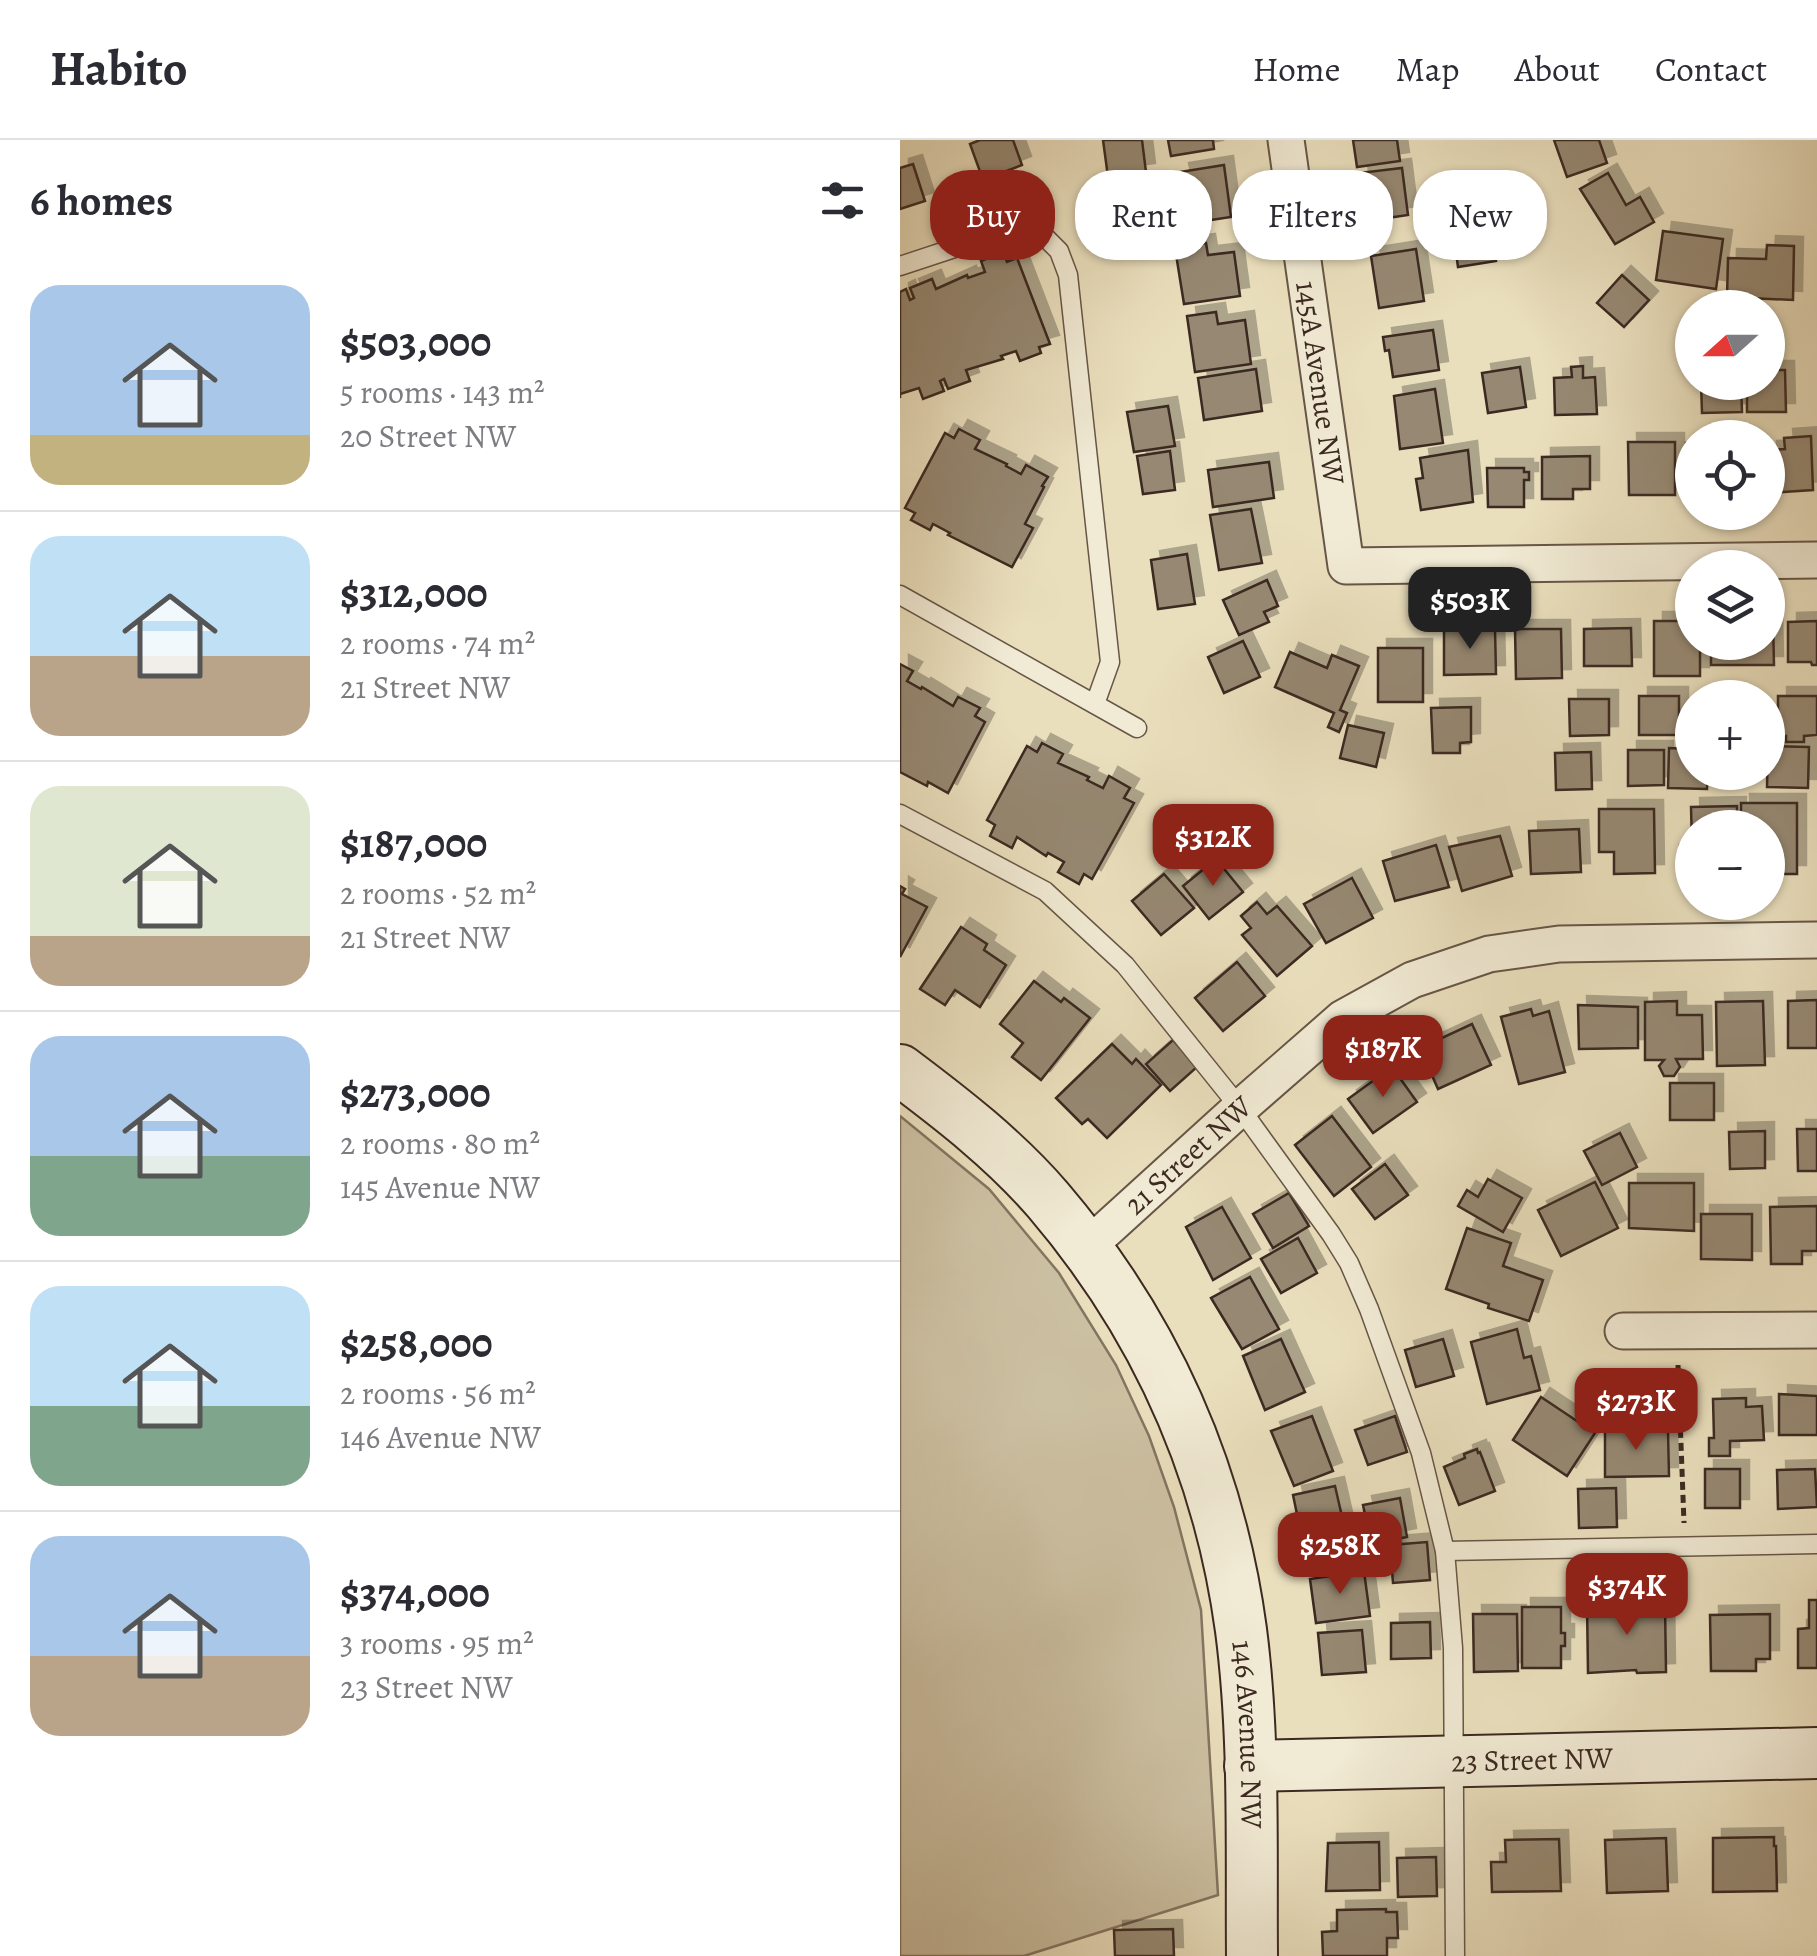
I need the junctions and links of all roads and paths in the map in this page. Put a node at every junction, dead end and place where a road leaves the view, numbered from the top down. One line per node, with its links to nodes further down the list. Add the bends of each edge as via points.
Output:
1 (1286, 140): 3 (street, 145A Avenue NW, via 1346,566)
2 (900, 266): 5 (lane, via 1006,231 1040,232 1059,251 1068,275 1110,662)
3 (1817, 560)
4 (900, 595): 5 (lane)
5 (1095, 704): 6 (lane)
6 (1137, 728)
7 (900, 814): 10 (lane, via 1045,891 1125,965)
8 (1817, 940): 10 (street, 21 Street NW, via 1559,944 1489,954 1412,980 1343,1018)
9 (900, 1070): 11 (street, via 994,1146)
10 (1240, 1108): 11 (street, 21 Street NW); 17 (lane, via 1349,1264 1422,1453)
11 (1086, 1248): 20 (street, 146 Avenue NW, via 1167,1378 1211,1492 1242,1632)
12 (1676, 1330): 13 (street); 14 (street); 16 (path)
13 (1817, 1330)
14 (1623, 1331)
15 (1817, 1544): 16 (lane)
16 (1684, 1546): 17 (lane)
17 (1445, 1551): 19 (lane)
18 (1817, 1754): 19 (street, 23 Street NW)
19 (1454, 1762): 20 (street, 23 Street NW); 22 (lane)
20 (1250, 1766): 21 (street, 146 Avenue NW)
21 (1252, 1956)
22 (1454, 1956)

